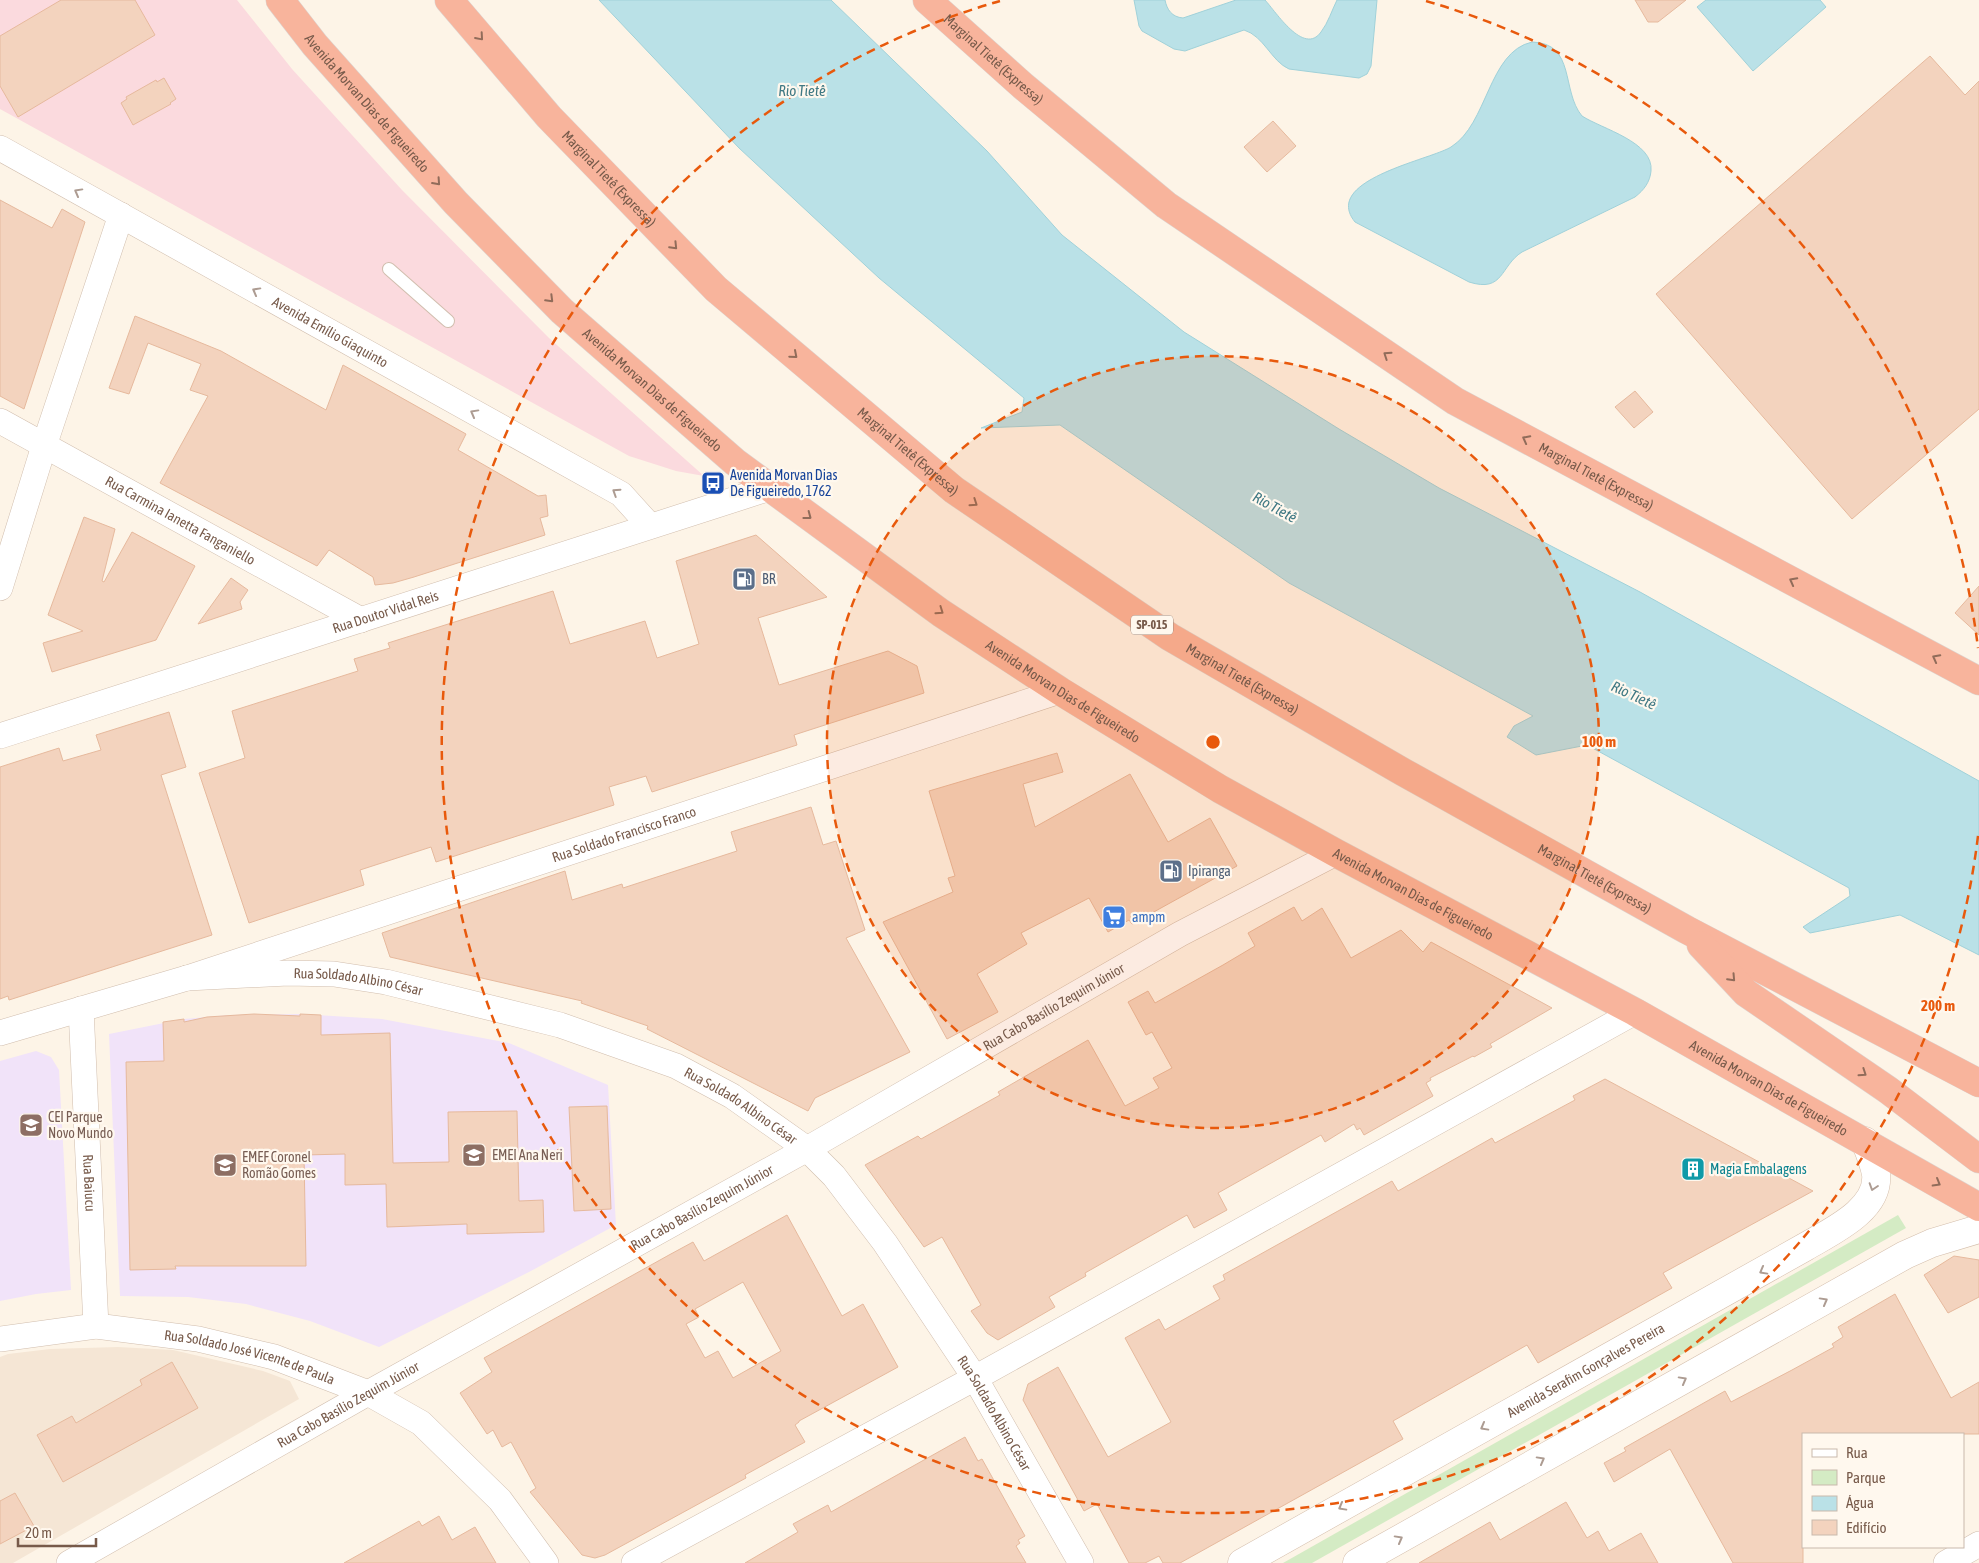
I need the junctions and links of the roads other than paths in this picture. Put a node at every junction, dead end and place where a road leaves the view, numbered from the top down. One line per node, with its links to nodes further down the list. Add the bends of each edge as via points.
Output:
1 (280, 0): 10 (highway, Avenida Morvan Dias de Figueiredo, one-way to 10, via 315,45 449,196 562,311 735,462)
2 (449, 0): 18 (highway, Marginal Tietê (Expressa) / SP-015, one-way to 18, via 549,117 716,289 954,490 1170,637 1403,772)
3 (927, 0): 14 (highway, Marginal Tietê (Expressa), one-way to 3, via 1455,401 1166,205 1023,86)
4 (0, 148): 5 (street, Avenida Emílio Giaquinto, one-way to 4)
5 (121, 215): 9 (street); 11 (street, Avenida Emílio Giaquinto, one-way to 5, via 621,494)
6 (389, 269): 7 (lane)
7 (448, 321)
8 (0, 421): 9 (street, Rua Carmina Ianetta Fanganiello)
9 (44, 446): 12 (street); 13 (street, Rua Carmina Ianetta Fanganiello)
10 (770, 488): 11 (street, Rua Doutor Vidal Reis); 15 (highway, Avenida Morvan Dias de Figueiredo, one-way to 15, via 941,613)
11 (650, 526): 13 (street, Rua Doutor Vidal Reis)
12 (0, 588)
13 (361, 620): 16 (street, Rua Doutor Vidal Reis)
14 (1979, 681)
15 (1060, 691): 17 (highway, Avenida Morvan Dias de Figueiredo, via 1220,789); 19 (street, Rua Soldado Francisco Franco)
16 (0, 736)
17 (1336, 853): 21 (highway, Avenida Morvan Dias de Figueiredo); 25 (street, Rua Cabo Basílio Zequim Júnior, via 1180,934)
18 (1687, 930): 23 (highway, Marginal Tietê (Expressa) / SP-015); 26 (highway, one-way to 26, via 1746,993 1888,1090)
19 (187, 978): 20 (street); 25 (street, Rua Soldado Albino César, via 334,974 386,982 560,1025 676,1066 732,1096)
20 (81, 1009): 22 (street); 29 (street, Rua Baiucu)
21 (1634, 1012): 24 (highway, Avenida Morvan Dias de Figueiredo); 31 (street)
22 (0, 1033)
23 (1979, 1083)
24 (1865, 1141): 27 (highway, Avenida Morvan Dias de Figueiredo, one-way to 27); 38 (main road, Avenida Serafim Gonçalves Pereira, one-way to 38, via 1876,1175 1875,1185 1855,1217)
25 (807, 1148): 31 (street, Rua Soldado Albino César, via 834,1176 885,1243); 32 (street, Rua Cabo Basílio Zequim Júnior)
26 (1979, 1159)
27 (1979, 1207)
28 (1979, 1229): 39 (main road, one-way to 28, via 1905,1255)
29 (96, 1326): 30 (street, Rua Soldado José Vicente de Paula); 32 (street, Rua Soldado José Vicente de Paula, via 198,1339 274,1356)
30 (0, 1339)
31 (975, 1378): 36 (street); 37 (street, Rua Soldado Albino César)
32 (368, 1393): 34 (street, Rua Cabo Basílio Zequim Júnior); 35 (street, Rua Soldado José Vicente de Paula, via 421,1424 500,1500)
33 (1979, 1544): 40 (street)
34 (69, 1563)
35 (546, 1563)
36 (634, 1563)
37 (1081, 1563)
38 (1242, 1563)
39 (1357, 1563)
40 (1946, 1563)

